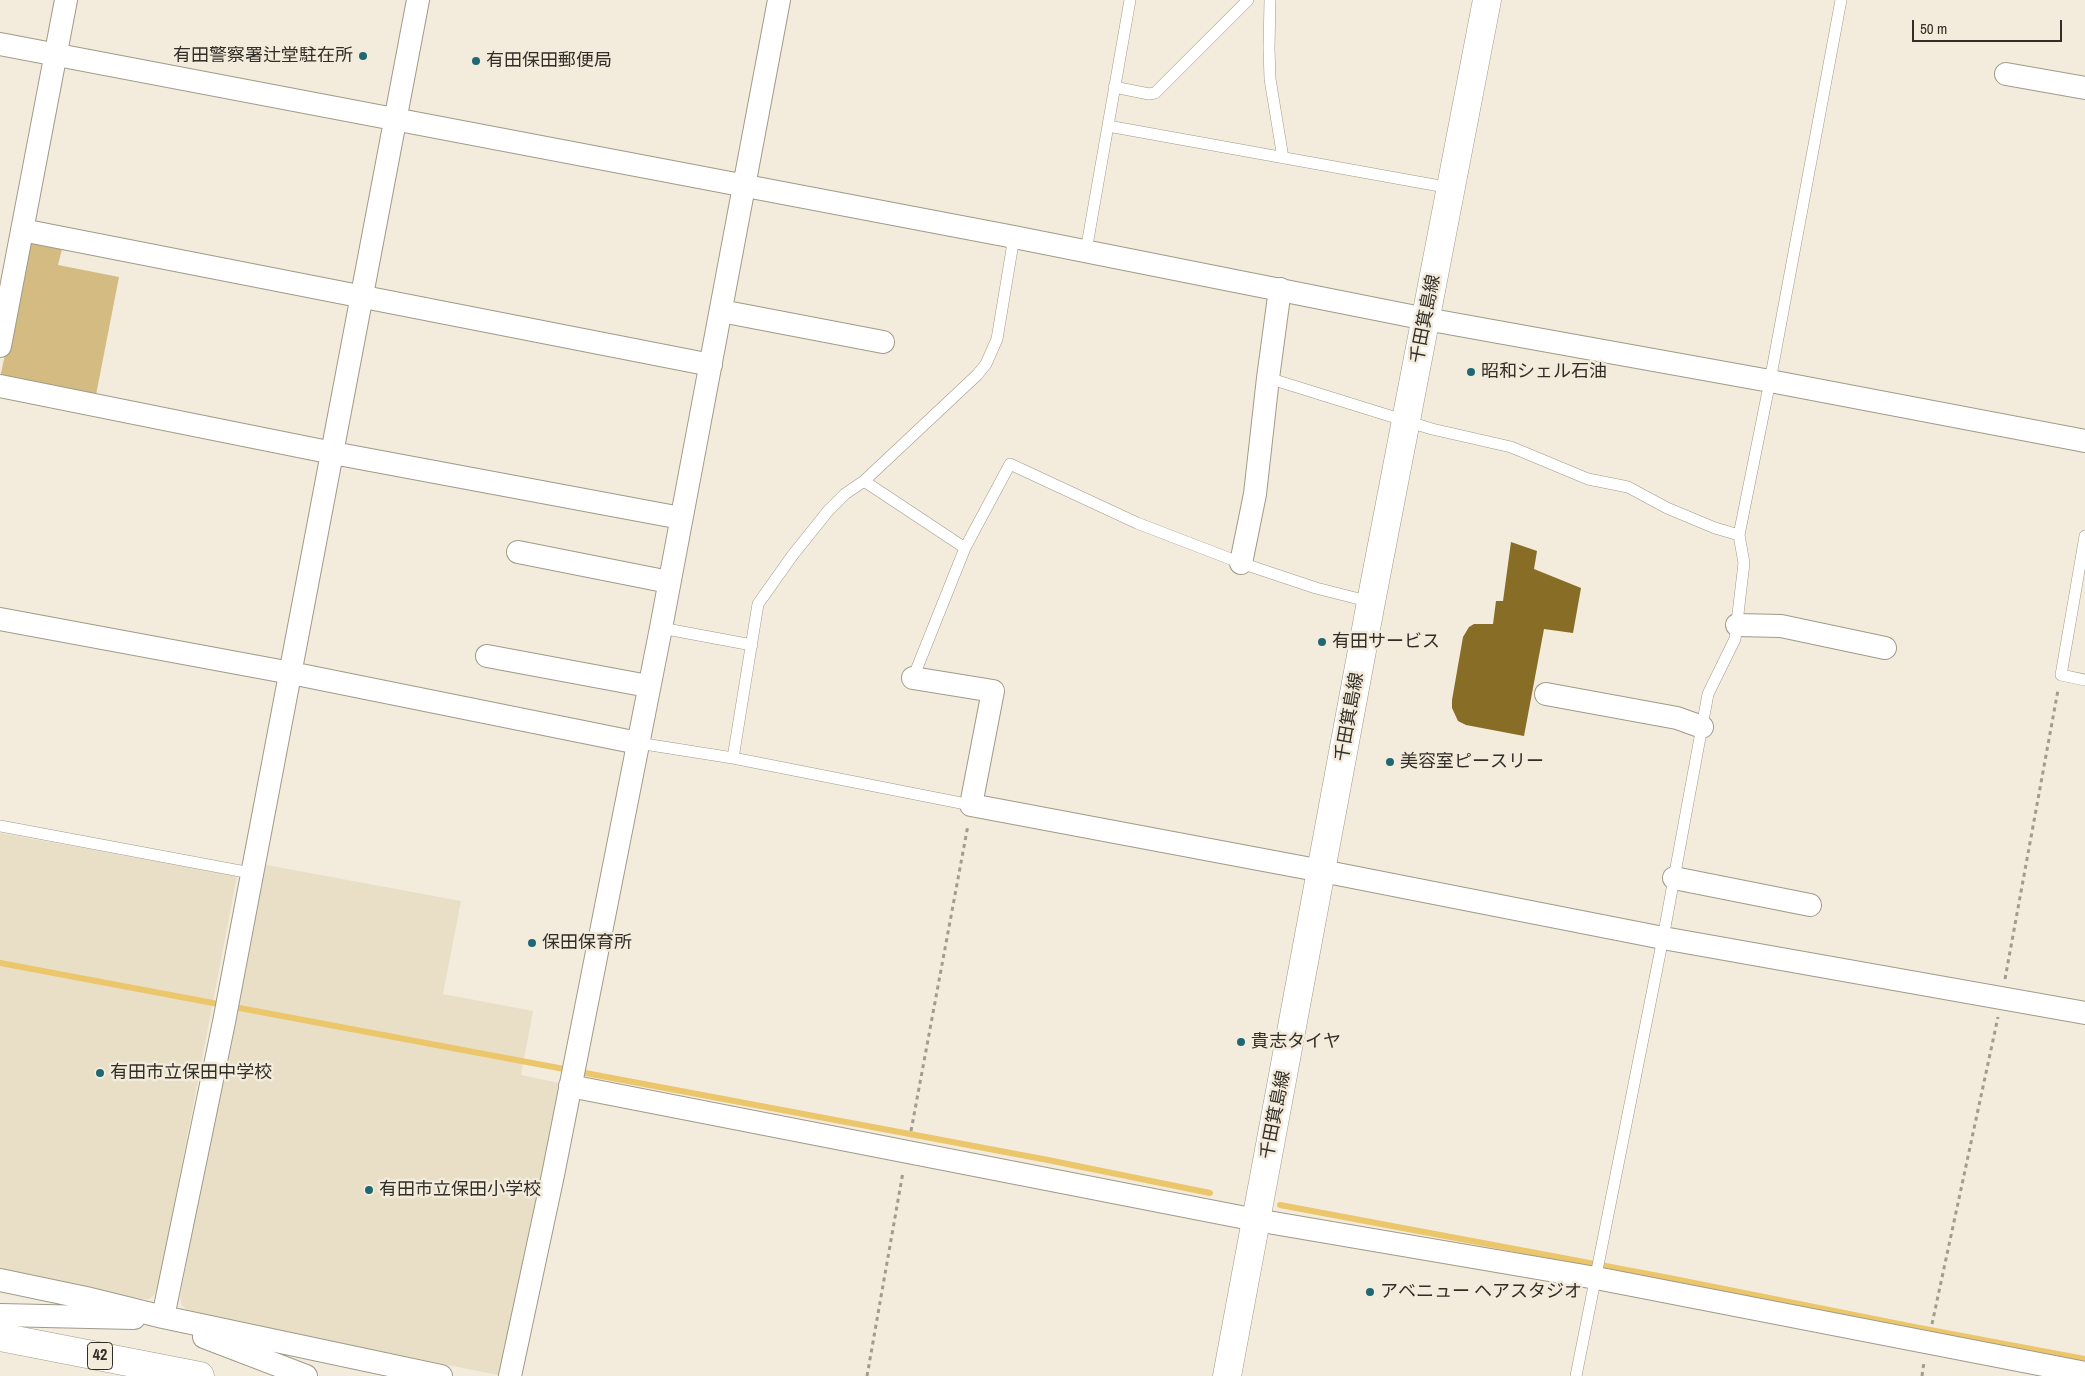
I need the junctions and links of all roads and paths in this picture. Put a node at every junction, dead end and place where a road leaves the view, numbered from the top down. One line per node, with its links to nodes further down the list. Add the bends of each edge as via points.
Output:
1 (66, 0): 10 (street)
2 (418, 0): 14 (street)
3 (779, 0): 17 (street)
4 (1130, 0): 12 (lane)
5 (1248, 0): 12 (lane, via 1155,92 1150,94)
6 (1270, 0): 16 (lane, via 1270,79)
7 (1488, 0): 18 (main road, 千田箕島線)
8 (1841, 0): 30 (lane)
9 (0, 44): 10 (street)
10 (56, 54): 14 (street); 19 (street)
11 (2006, 74): 13 (street)
12 (1114, 87): 15 (lane)
13 (2085, 88)
14 (395, 120): 17 (street); 23 (street)
15 (1108, 126): 16 (lane); 21 (lane)
16 (1283, 158): 18 (lane)
17 (744, 186): 20 (street); 24 (street)
18 (1451, 189): 25 (main road, 千田箕島線)
19 (22, 230): 23 (street); 27 (street)
20 (1014, 237): 21 (street); 35 (lane, via 997,339 986,364)
21 (1086, 251): 22 (street)
22 (1280, 289): 25 (street); 29 (street)
23 (363, 298): 28 (street); 34 (street)
24 (721, 311): 26 (street); 28 (street)
25 (1426, 319): 30 (street); 32 (main road, 千田箕島線)
26 (883, 342)
27 (0, 346)
28 (710, 365): 36 (street)
29 (1268, 378): 32 (lane); 41 (street, via 1255,494)
30 (1770, 381): 33 (street); 37 (lane)
31 (0, 386): 34 (street)
32 (1406, 420): 37 (lane, via 1511,447 1588,479 1628,487 1668,508); 43 (main road, 千田箕島線)
33 (2085, 441)
34 (333, 453): 36 (street); 50 (street)
35 (864, 481): 39 (lane); 47 (lane, via 828,511 762,596)
36 (681, 518): 42 (street)
37 (1739, 535): 45 (lane, via 1744,563)
38 (2085, 536): 51 (lane)
39 (964, 548): 41 (lane, via 1010,464 1137,522); 52 (lane)
40 (518, 552): 42 (street)
41 (1241, 563): 43 (lane)
42 (669, 582): 46 (street)
43 (1371, 602): 61 (main road, 千田箕島線)
44 (0, 619): 50 (street)
45 (1737, 625): 48 (street, via 1791,628); 56 (lane, via 1735,639 1708,694)
46 (661, 628): 47 (lane); 54 (street)
47 (752, 645): 58 (lane)
48 (1885, 648)
49 (487, 656): 54 (street)
50 (291, 673): 57 (street); 62 (street)
51 (2061, 675): 53 (lane); 66 (path)
52 (913, 678): 59 (street, via 993,691)
53 (2085, 680)
54 (648, 686): 57 (street)
55 (1546, 694): 56 (street, via 1677,718)
56 (1702, 728): 63 (lane)
57 (638, 743): 58 (lane); 68 (street)
58 (733, 758): 59 (lane)
59 (971, 805): 61 (street); 69 (path)
60 (0, 826): 62 (lane)
61 (1322, 871): 65 (street); 70 (main road, 千田箕島線)
62 (251, 873): 74 (street)
63 (1674, 878): 64 (street); 65 (lane)
64 (1810, 905)
65 (1663, 938): 66 (street); 71 (lane)
66 (2002, 999): 67 (street); 76 (path)
67 (2085, 1013)
68 (570, 1086): 69 (street); 81 (street)
69 (907, 1152): 70 (street); 82 (path)
70 (1256, 1220): 71 (street); 83 (main road, 千田箕島線)
71 (1596, 1278): 76 (street); 84 (lane)
72 (0, 1280): 74 (street)
73 (0, 1315): 74 (street, via 119,1319)
74 (163, 1317): 79 (street, via 207,1338); 80 (street)
75 (0, 1338): 78 (main road, 42)
76 (1928, 1342): 77 (street); 85 (path)
77 (2085, 1373)
78 (200, 1376)
79 (306, 1376)
80 (440, 1376)
81 (510, 1376)
82 (867, 1376)
83 (1227, 1376)
84 (1576, 1376)
85 (1922, 1376)

